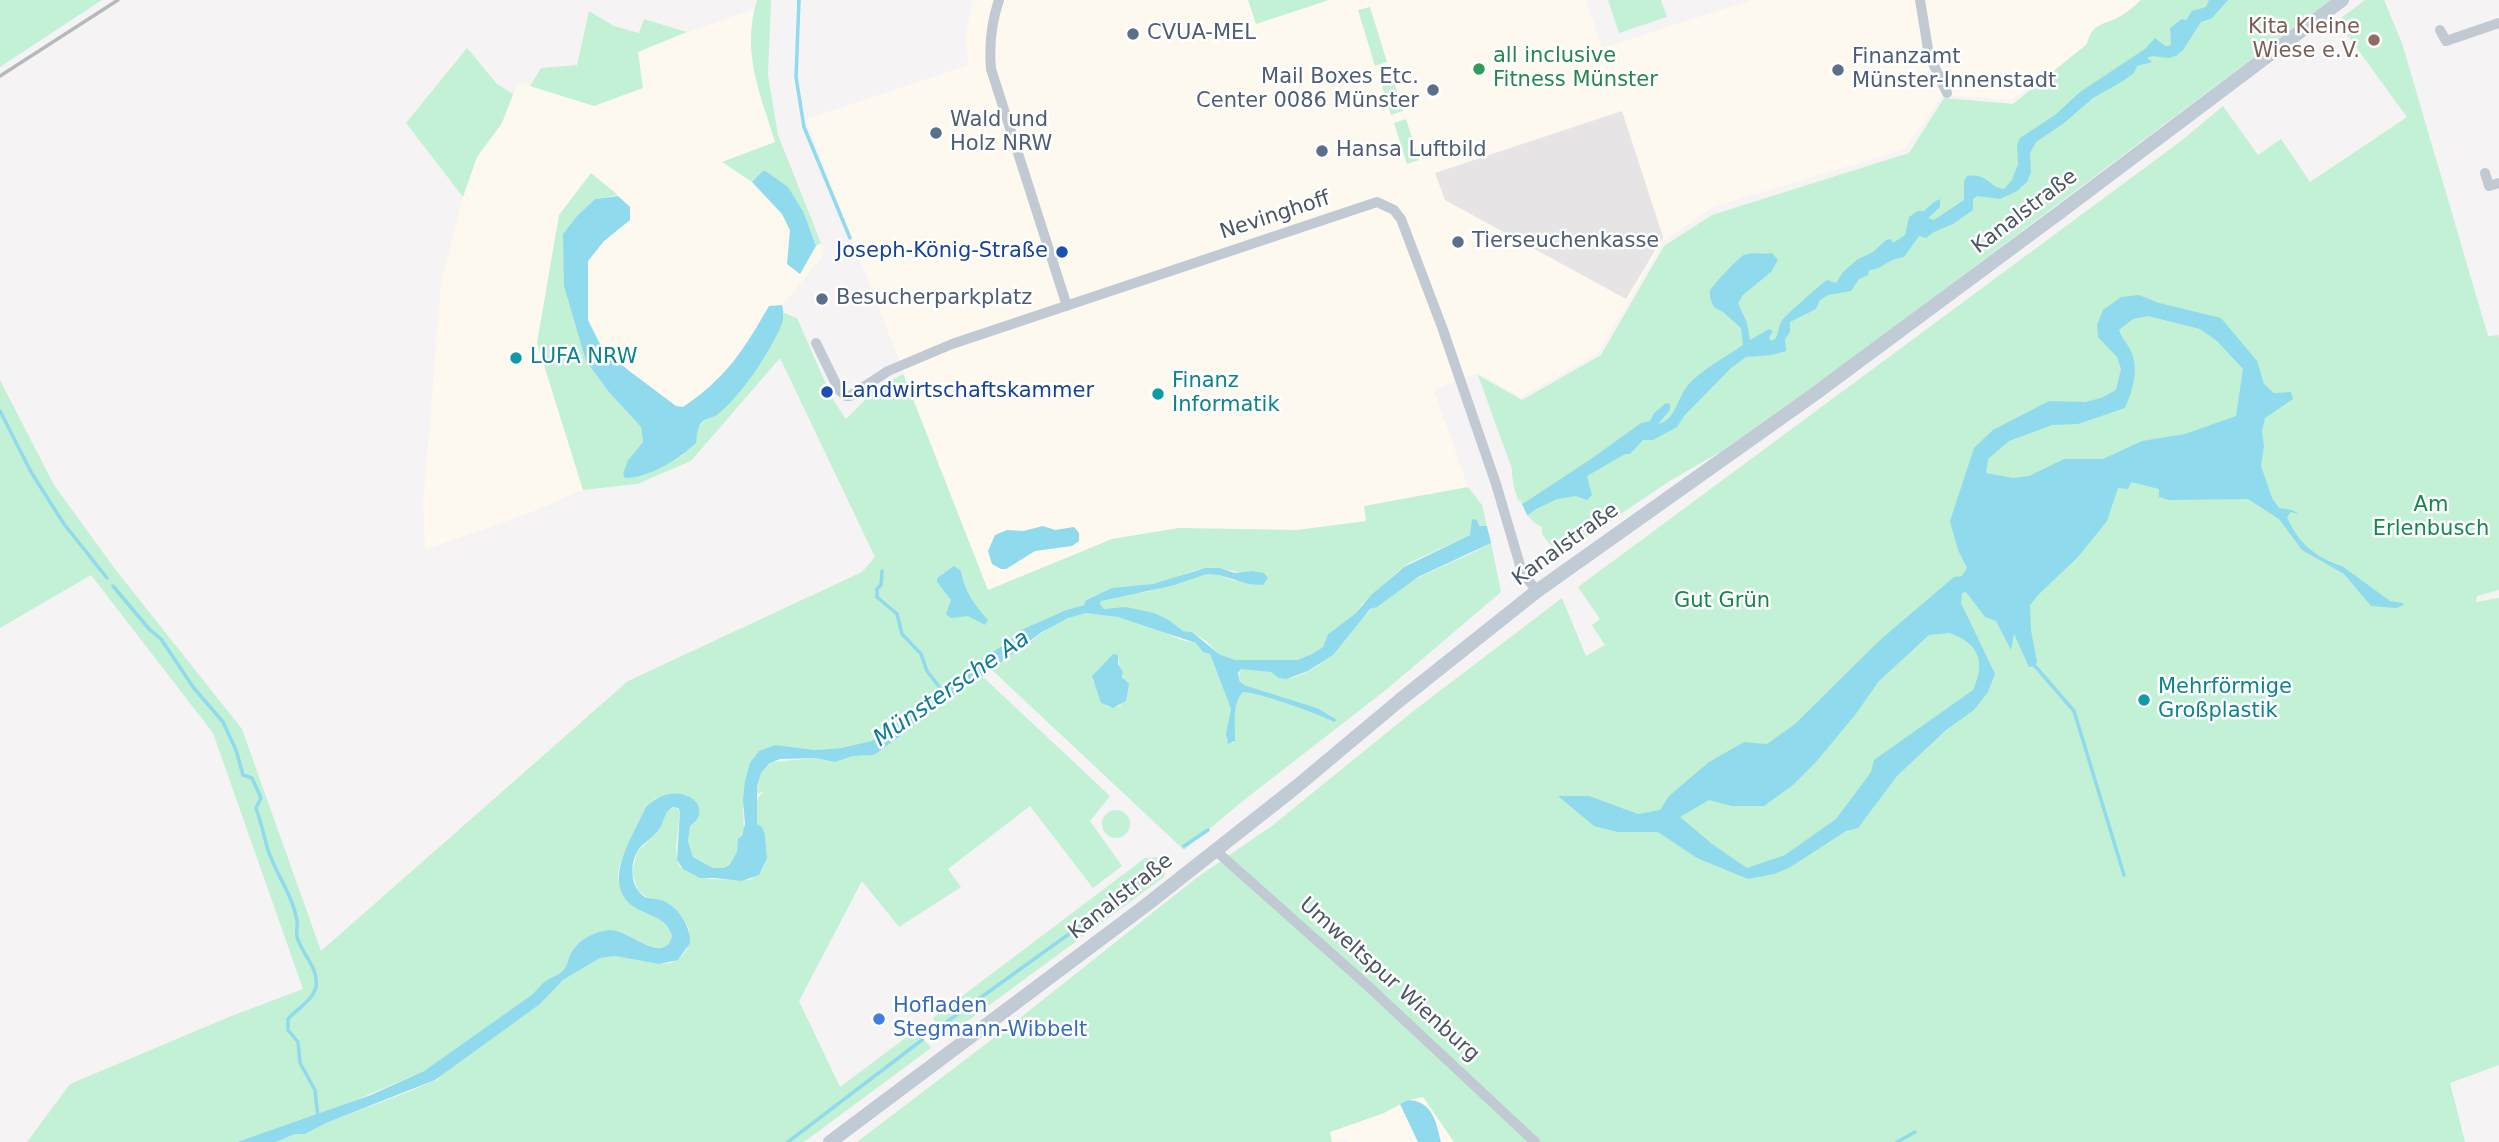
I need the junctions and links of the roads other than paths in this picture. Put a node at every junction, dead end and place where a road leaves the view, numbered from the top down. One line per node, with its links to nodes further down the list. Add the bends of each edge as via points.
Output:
1 (999, 0): 10 (street, via 992,22 991,69)
2 (1920, 0): 6 (street, via 1929,55)
3 (2342, 0): 12 (main road, Kanalstraße, via 1816,393)
4 (2499, 23): 5 (street, via 2448,47)
5 (2440, 30)
6 (1947, 93)
7 (2486, 173): 8 (street)
8 (2494, 184): 9 (street)
9 (2492, 198)
10 (1067, 306): 11 (street, Nevinghoff, via 906,362 850,396 839,390); 12 (street, Nevinghoff, via 1377,202 1394,210 1443,327 1522,572)
11 (816, 343)
12 (1537, 591): 13 (main road, Kanalstraße)
13 (1215, 850): 14 (main road, Kanalstraße); 15 (street, Umweltspur Wienburg)
14 (830, 1142)
15 (1535, 1142)

